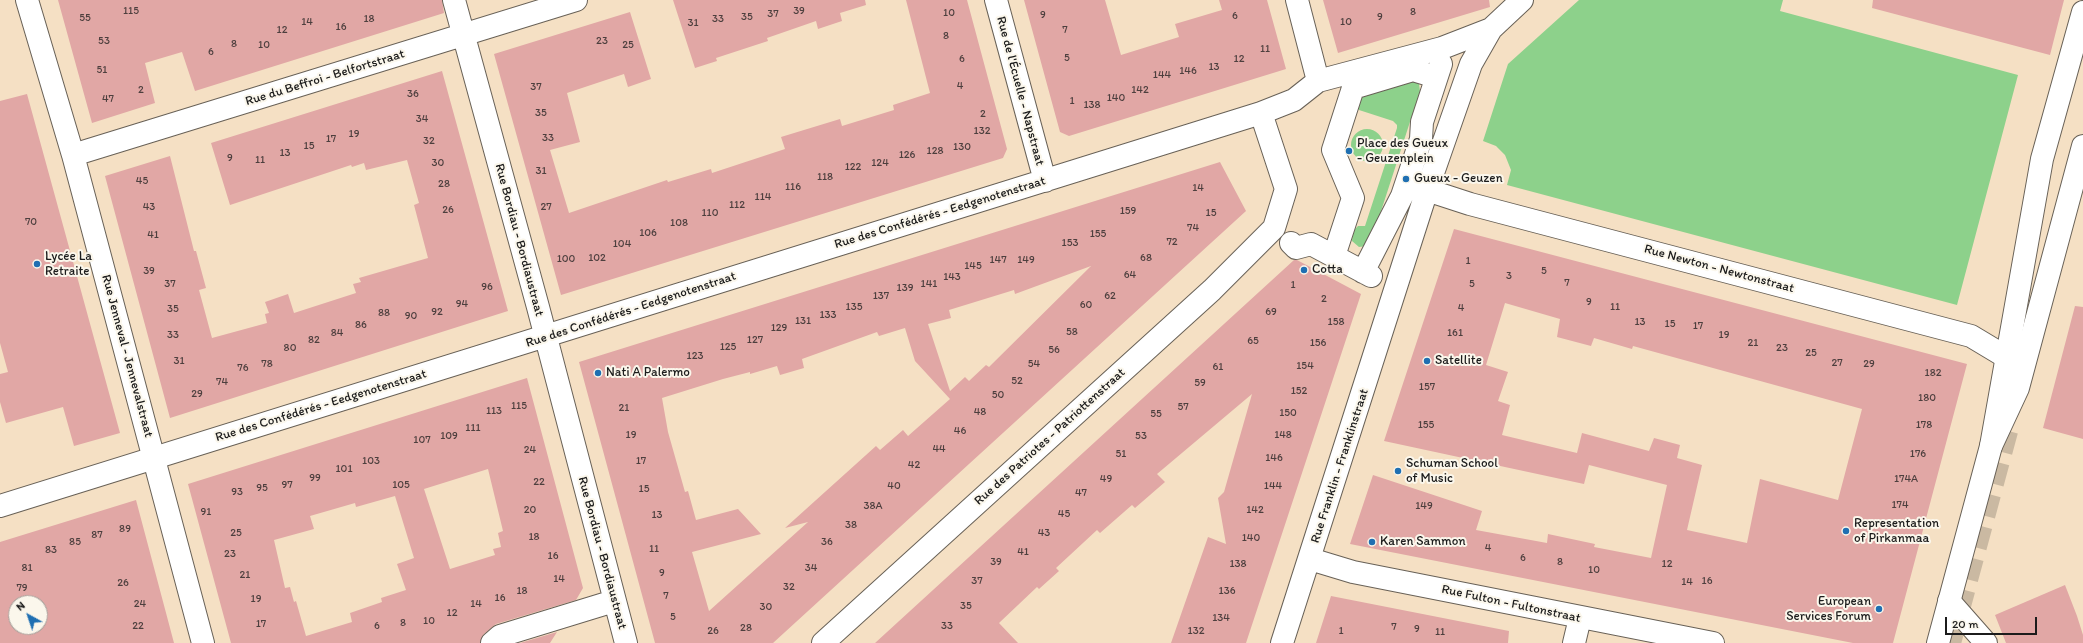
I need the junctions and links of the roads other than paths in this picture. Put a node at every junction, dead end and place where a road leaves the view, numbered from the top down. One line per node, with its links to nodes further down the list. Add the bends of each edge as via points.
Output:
1 (27, 0): 13 (main road, Rue Jenneval - Jennevalstraat)
2 (454, 0): 9 (main road, Rue Bordiau - Bordiaustraat)
3 (576, 0): 9 (main road, Rue du Beffroi - Belfortstraat)
4 (996, 0): 14 (main road, Rue de l'Écuelle - Napstraat)
5 (1297, 0): 10 (main road)
6 (1522, 0): 8 (main road)
7 (2083, 12): 19 (main road, via 2042,159)
8 (1491, 29): 10 (main road, via 1442,48); 15 (main road, via 1471,64)
9 (464, 36): 13 (main road, Rue du Beffroi - Belfortstraat); 18 (main road, Rue Bordiau - Bordiaustraat)
10 (1318, 81): 11 (main road, via 1294,100)
11 (1261, 113): 14 (main road, Rue des Confédérés - Eedgenotenstraat); 30 (main road, Rue des Patriotes - Patriottenstraat, via 1286,189 1274,228 1212,290)
12 (2083, 146): 20 (main road, via 2018,388)
13 (73, 155): 21 (main road, Rue Jenneval - Jennevalstraat)
14 (1045, 181): 18 (main road, Rue des Confédérés - Eedgenotenstraat)
15 (1427, 190): 19 (main road, Rue Newton - Newtonstraat, via 1470,204 1971,336); 23 (main road, Rue Franklin - Franklinstraat)
16 (1291, 243): 17 (main road, via 1296,248 1311,244)
17 (1334, 256): 17 (main road, via 1353,198 1333,150 1353,88 1413,70 1439,69 1422,122 1421,139 1402,196 1367,274)
18 (545, 336): 21 (main road, Rue des Confédérés - Eedgenotenstraat); 24 (main road, Rue Bordiau - Bordiaustraat)
19 (2006, 357): 20 (main road)
20 (1991, 446): 25 (main road)
21 (154, 457): 22 (main road, Rue des Confédérés - Eedgenotenstraat); 27 (main road, Rue Jenneval - Jennevalstraat)
22 (0, 506)
23 (1310, 559): 26 (main road, Rue Fulton - Fultonstraat, via 1353,572); 31 (main road, Rue Franklin - Franklinstraat)
24 (614, 600): 28 (main road, via 500,636); 29 (main road, Rue Bordiau - Bordiaustraat)
25 (1949, 601): 34 (main road); 35 (main road)
26 (1580, 618): 32 (main road); 33 (main road, Rue Fulton - Fultonstraat)
27 (203, 643)
28 (492, 643)
29 (626, 643)
30 (822, 643)
31 (1282, 643)
32 (1574, 643)
33 (1713, 643)
34 (1938, 643)
35 (1986, 643)

